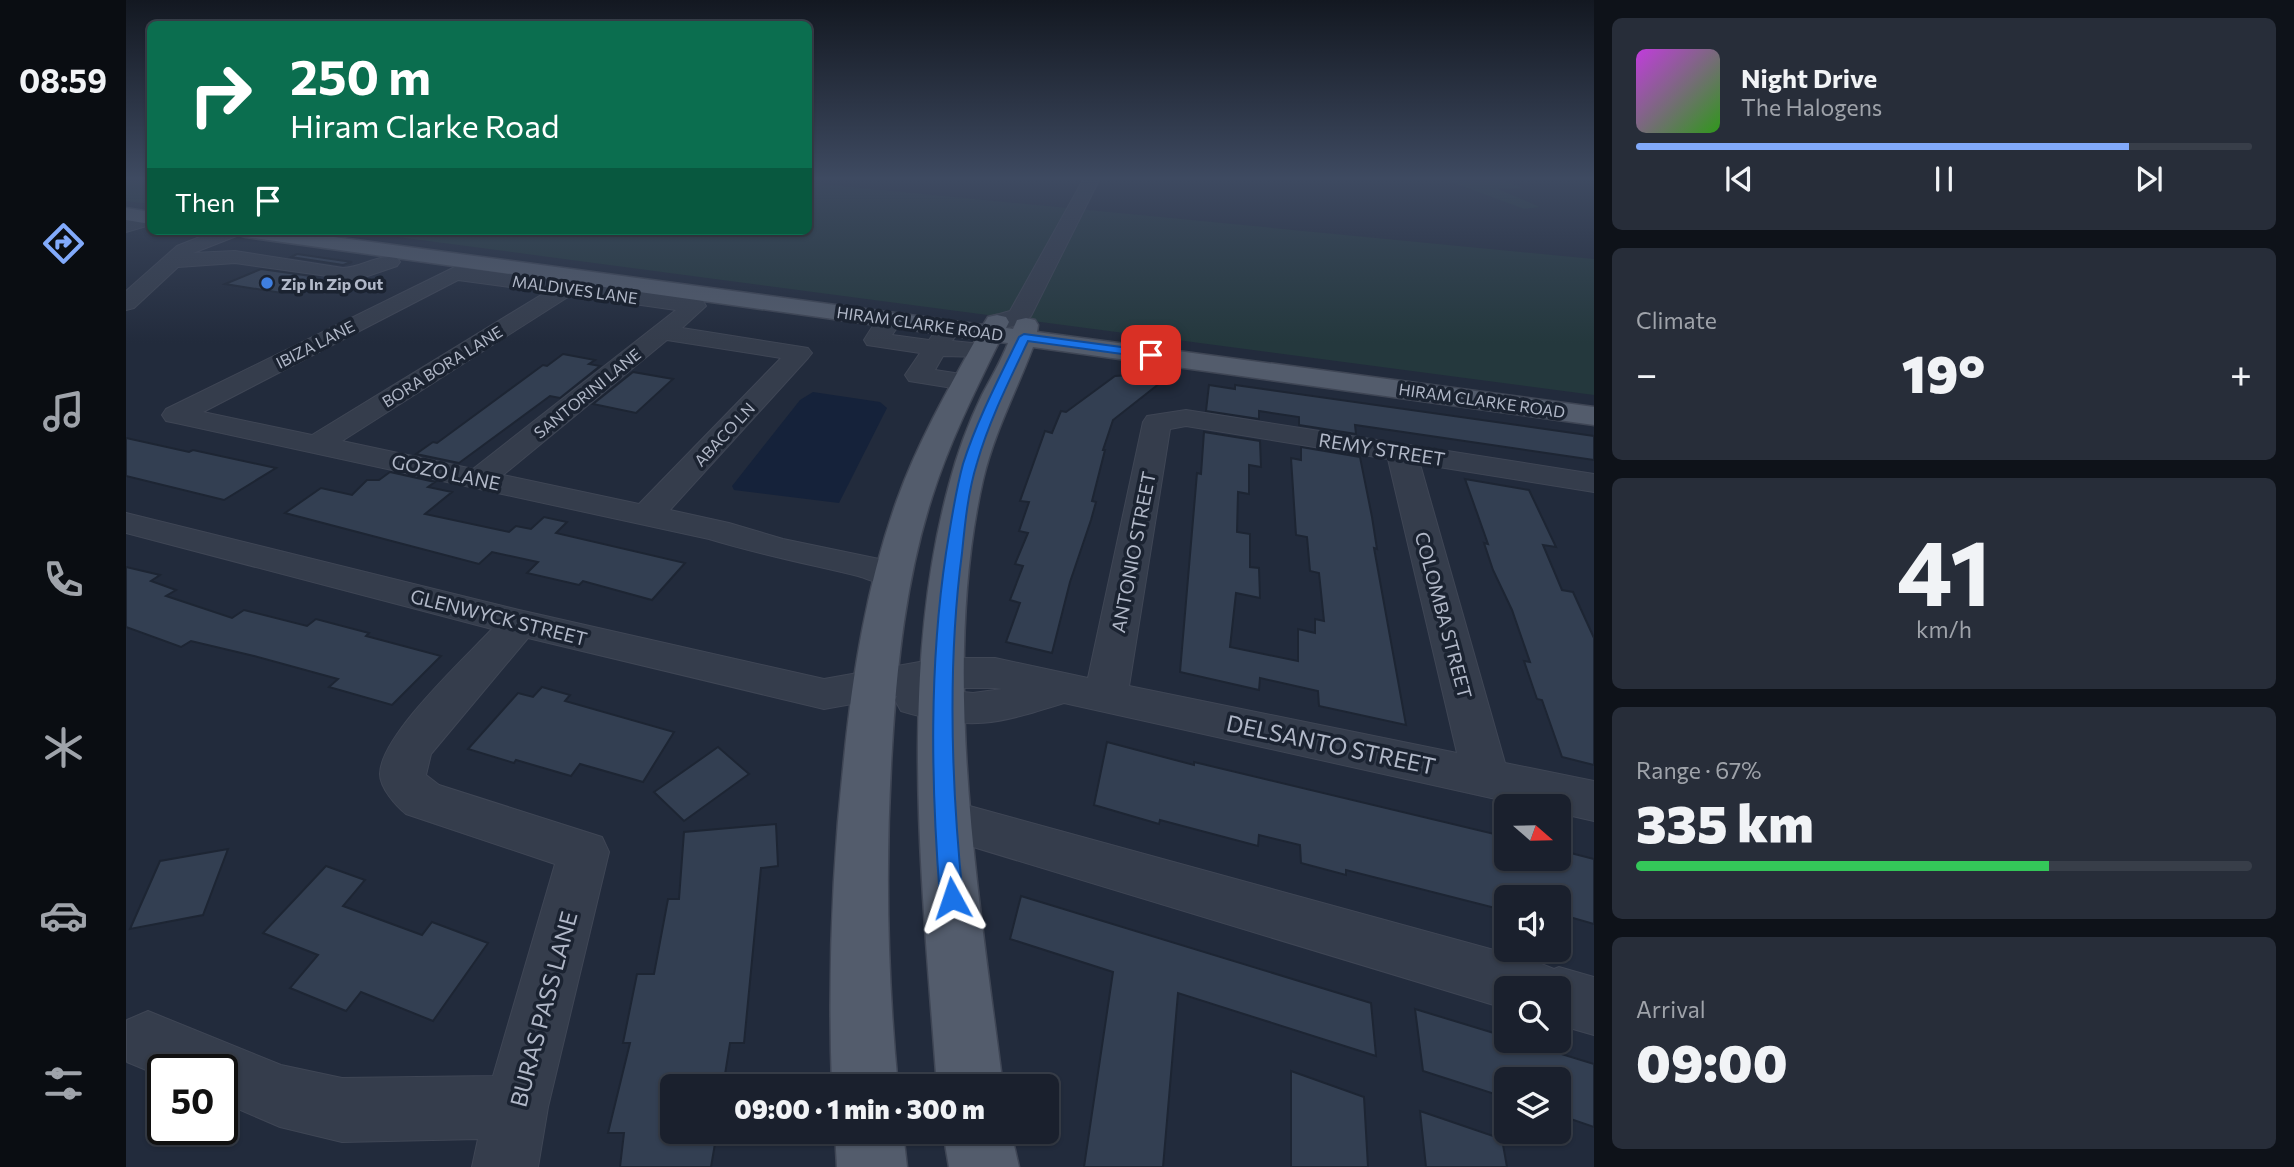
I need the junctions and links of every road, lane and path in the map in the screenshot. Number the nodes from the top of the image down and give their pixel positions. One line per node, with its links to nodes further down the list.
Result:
1 (1060, 234): 17 (street)
2 (221, 235): 8 (street)
3 (275, 235): 4 (main road, HIRAM CLARKE ROAD)
4 (297, 238): 5 (main road, HIRAM CLARKE ROAD); 6 (main road, HIRAM CLARKE ROAD); 7 (street)
5 (335, 248): 6 (main road, HIRAM CLARKE ROAD); 7 (street)
6 (425, 251): 10 (main road, HIRAM CLARKE ROAD)
7 (235, 257): 8 (street)
8 (169, 261): 12 (street)
9 (454, 273): 10 (street, MALDIVES LANE); 20 (street, IBIZA LANE)
10 (576, 277): 11 (main road, HIRAM CLARKE ROAD); 13 (street, MALDIVES LANE); 23 (street, BORA BORA LANE)
11 (750, 294): 14 (main road, HIRAM CLARKE ROAD); 17 (main road, HIRAM CLARKE ROAD)
12 (126, 303)
13 (695, 306): 15 (street, SANTORINI LANE)
14 (891, 319): 16 (street)
15 (662, 332): 25 (street, SANTORINI LANE); 27 (street, ABACO LN)
16 (943, 337): 17 (street); 17 (street)
17 (1001, 338): 18 (main road, HIRAM CLARKE ROAD); 29 (main road); 32 (main road)
18 (1385, 381): 19 (main road, HIRAM CLARKE ROAD); 21 (main road, HIRAM CLARKE ROAD)
19 (1594, 402)
20 (176, 415): 23 (street, GOZO LANE)
21 (1594, 416)
22 (1171, 419): 24 (street, REMY STREET); 33 (street, ANTONIO STREET)
23 (316, 445): 25 (street, GOZO LANE)
24 (1401, 452): 26 (street, REMY STREET); 34 (street, COLOMBA STREET)
25 (479, 479): 27 (street, GOZO LANE)
26 (1594, 483)
27 (647, 515): 29 (street, GOZO LANE)
28 (126, 523): 30 (street, GLENWYCK STREET)
29 (896, 562): 31 (main road)
30 (519, 624): 31 (street, GLENWYCK STREET); 45 (street, BURAS PASS LANE)
31 (874, 686): 32 (street, DELSANTO STREET); 42 (main road)
32 (942, 691): 33 (street, DELSANTO STREET); 36 (main road)
33 (1087, 691): 34 (street, DELSANTO STREET)
34 (1486, 777): 35 (street, DELSANTO STREET)
35 (1594, 802)
36 (944, 819): 37 (street); 43 (main road)
37 (1494, 977)
38 (1571, 999): 39 (street)
39 (1594, 1006)
40 (148, 1041): 41 (street)
41 (180, 1054)
42 (864, 1074)
43 (969, 1074)
44 (238, 1079): 45 (street)
45 (516, 1107): 48 (street, BURAS PASS LANE)
46 (870, 1144): 49 (main road)
47 (979, 1144): 50 (main road)
48 (505, 1167)
49 (872, 1167)
50 (984, 1167)

